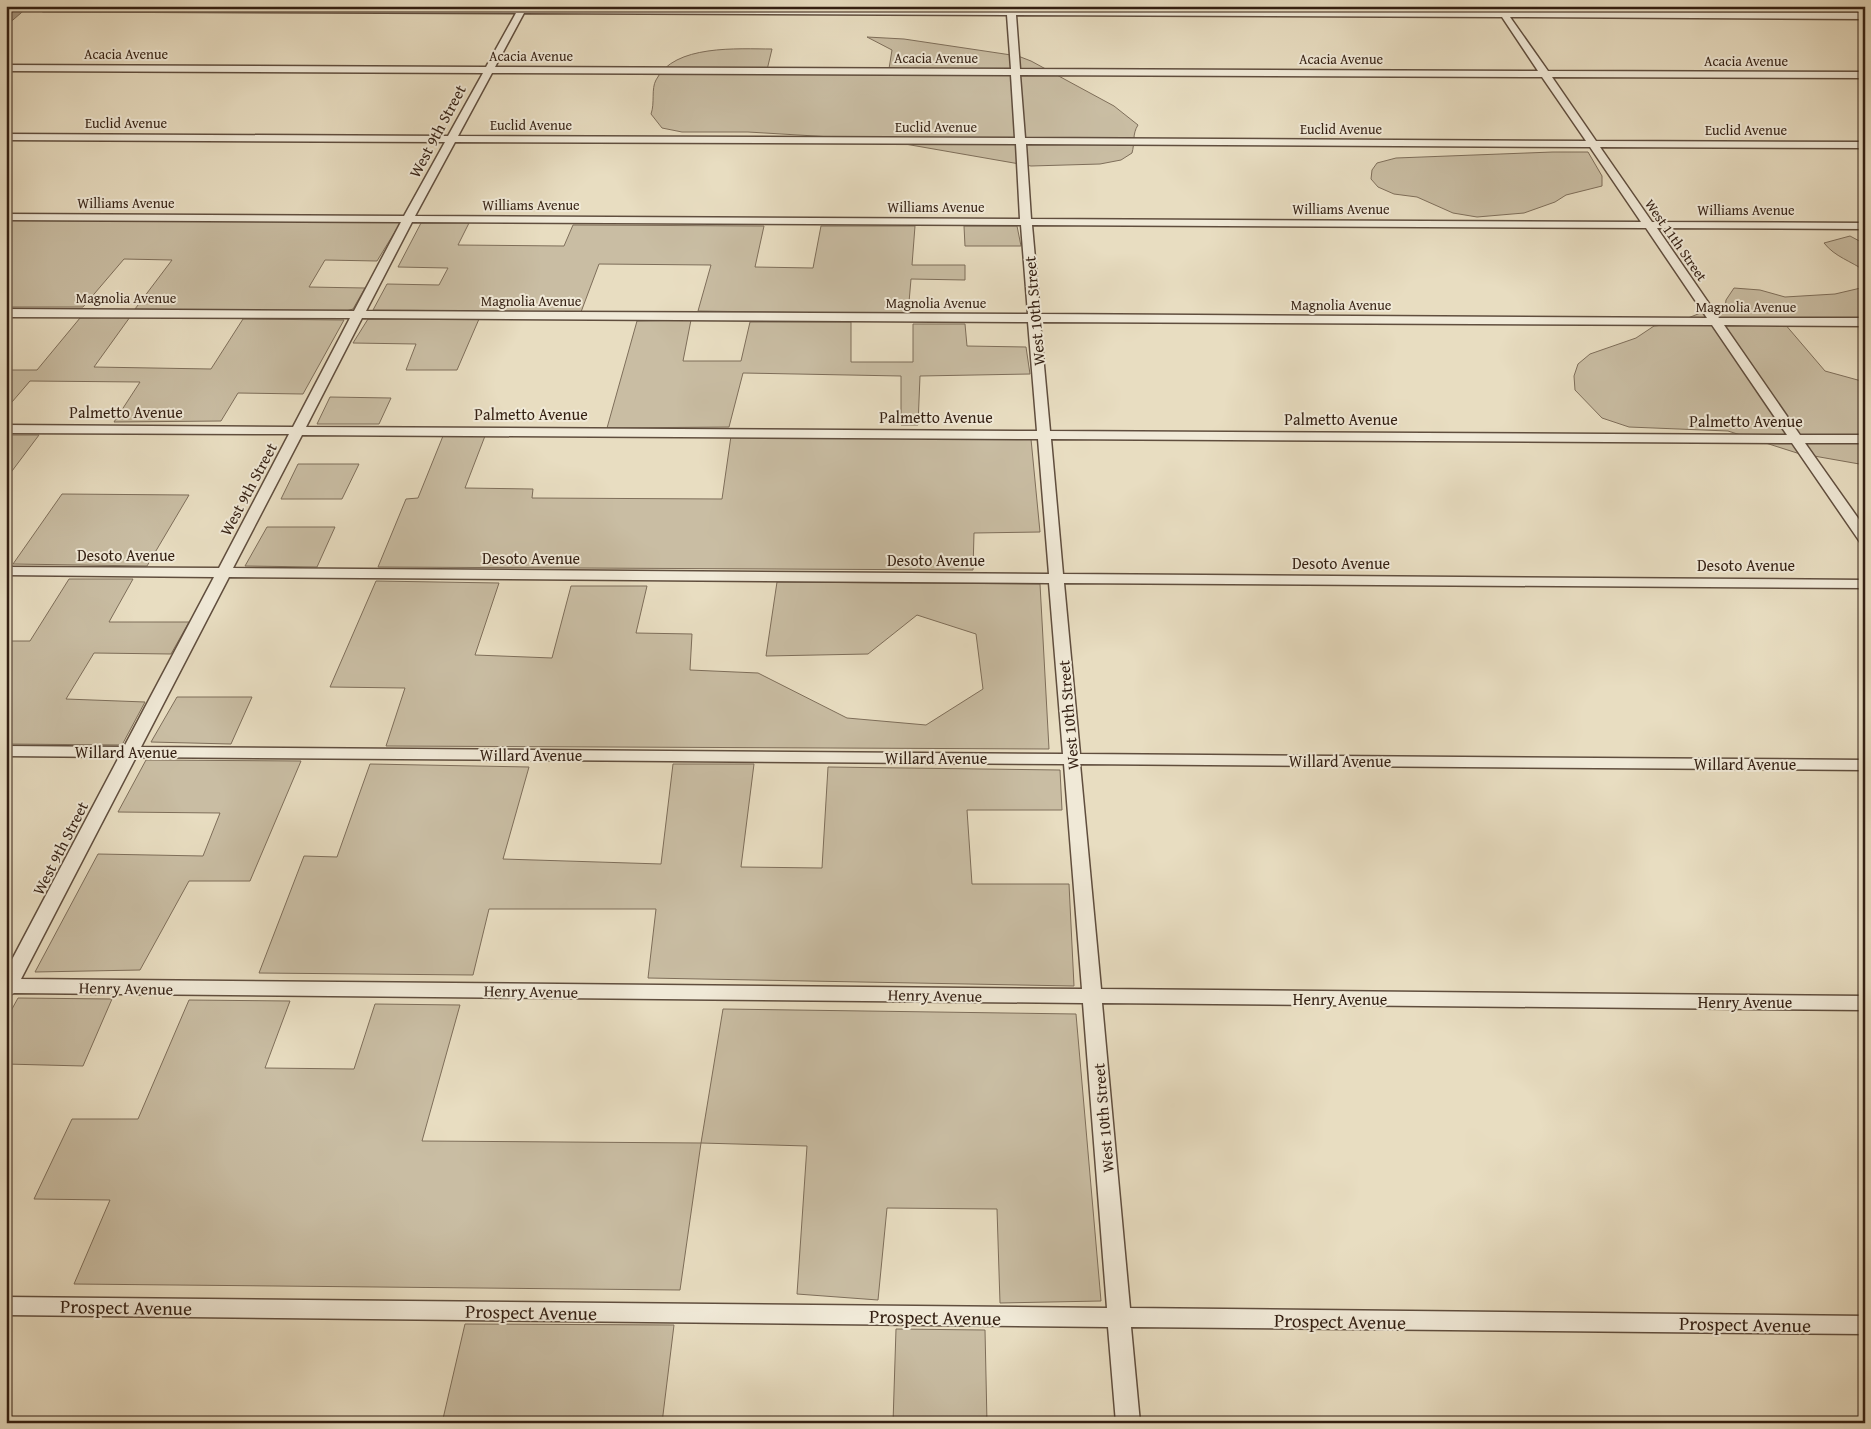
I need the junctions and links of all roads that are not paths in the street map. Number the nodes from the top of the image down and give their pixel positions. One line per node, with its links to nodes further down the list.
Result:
1 (522, 8): 2 (street); 3 (street); 7 (street, West 9th Street)
2 (46, 9)
3 (1011, 9): 4 (street); 8 (street, West 10th Street)
4 (1501, 10): 5 (street); 9 (street, West 11th Street)
5 (1865, 16)
6 (6, 68): 7 (street, Acacia Avenue)
7 (489, 70): 8 (street, Acacia Avenue); 12 (street, West 9th Street)
8 (1016, 72): 9 (street, Acacia Avenue); 13 (street, West 10th Street)
9 (1544, 74): 10 (street, Acacia Avenue); 14 (street, West 11th Street)
10 (1865, 75)
11 (6, 137): 12 (street, Euclid Avenue)
12 (452, 138): 13 (street, Euclid Avenue); 17 (street, West 9th Street)
13 (1020, 141): 14 (street, Euclid Avenue); 18 (street, West 10th Street)
14 (1591, 144): 15 (street, Euclid Avenue); 19 (street, West 11th Street)
15 (1865, 145)
16 (6, 217): 17 (street, Williams Avenue)
17 (408, 219): 18 (street, Williams Avenue); 22 (street, West 9th Street)
18 (1026, 222): 19 (street, Williams Avenue); 23 (street, West 10th Street)
19 (1647, 225): 20 (street, Williams Avenue); 24 (street, West 11th Street)
20 (1865, 226)
21 (6, 313): 22 (street, Magnolia Avenue)
22 (359, 315): 23 (street, Magnolia Avenue); 27 (street, West 9th Street)
23 (1034, 318): 24 (street, Magnolia Avenue); 28 (street, West 10th Street)
24 (1714, 322): 25 (street, Magnolia Avenue); 29 (street, West 11th Street)
25 (1865, 322)
26 (6, 429): 27 (street, Palmetto Avenue)
27 (298, 430): 28 (street, Palmetto Avenue); 33 (street, West 9th Street)
28 (1045, 435): 29 (street, Palmetto Avenue); 34 (street, West 10th Street)
29 (1796, 439): 30 (street, Palmetto Avenue); 31 (street, West 11th Street)
30 (1865, 439)
31 (1865, 539)
32 (6, 571): 33 (street, Desoto Avenue)
33 (224, 573): 34 (street, Desoto Avenue); 37 (street, West 9th Street)
34 (1057, 579): 35 (street, Desoto Avenue); 38 (street, West 10th Street)
35 (1865, 584)
36 (6, 751): 37 (street, Willard Avenue)
37 (130, 752): 38 (street, Willard Avenue); 40 (street, West 9th Street)
38 (1072, 760): 39 (street, Willard Avenue); 41 (street, West 10th Street)
39 (1865, 765)
40 (7, 988): 41 (street, Henry Avenue)
41 (1092, 996): 42 (street, Henry Avenue); 44 (street, West 10th Street)
42 (1865, 1003)
43 (6, 1306): 44 (street, Prospect Avenue)
44 (1120, 1319): 45 (street, Prospect Avenue); 46 (street, West 10th Street)
45 (1865, 1326)
46 (1128, 1423)

